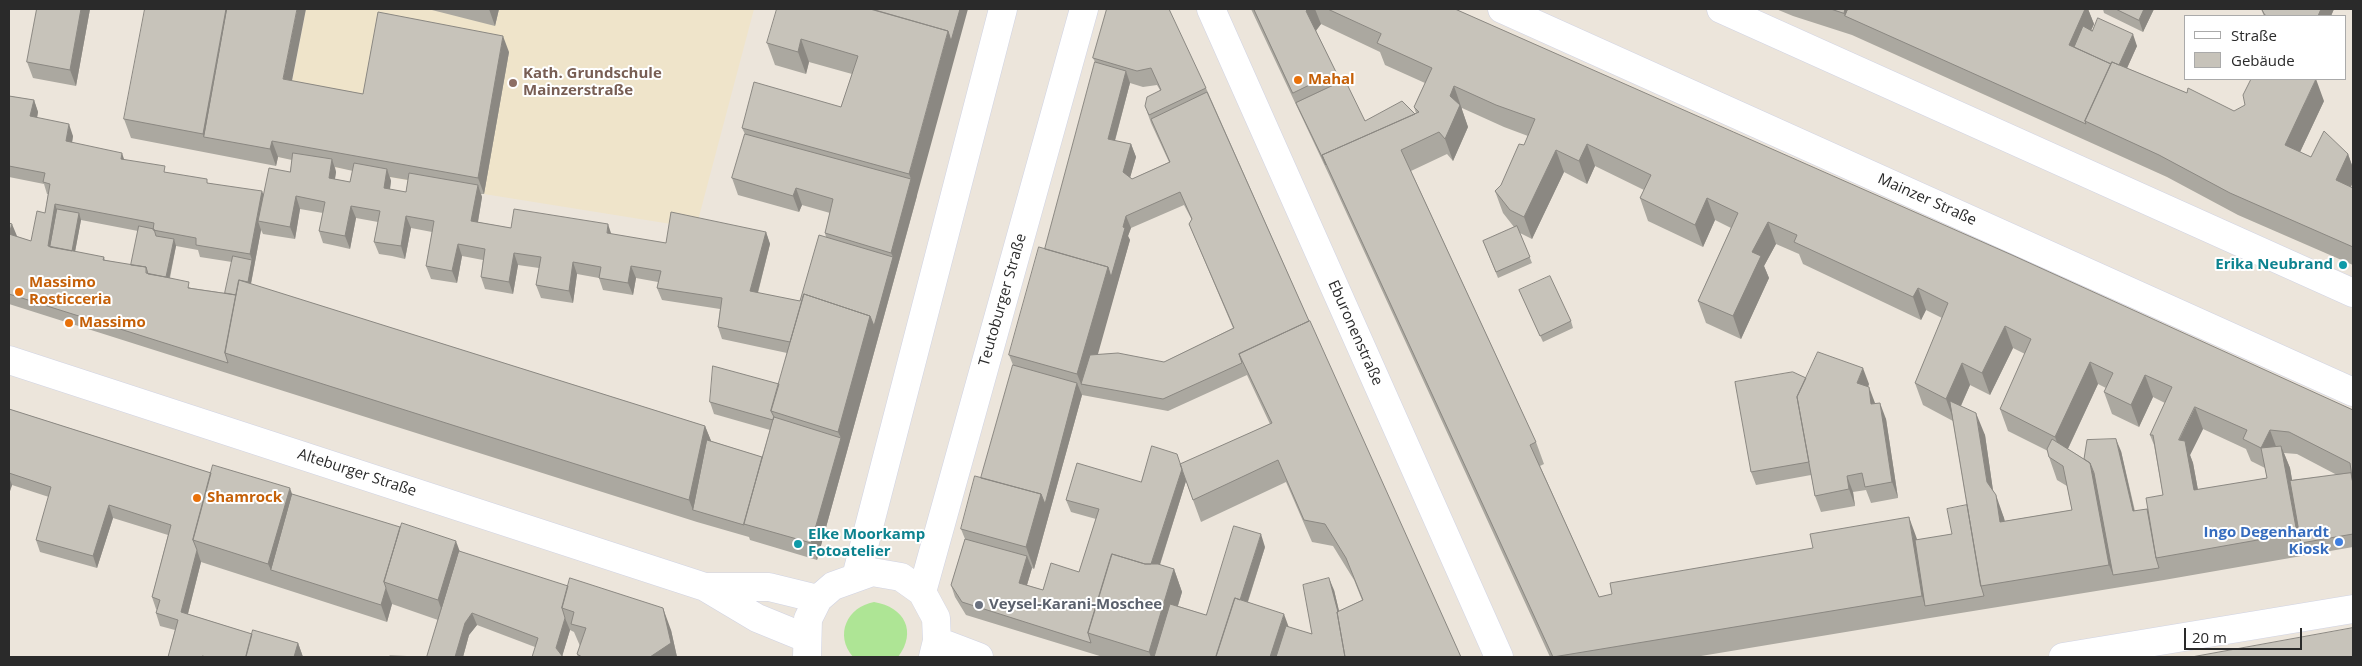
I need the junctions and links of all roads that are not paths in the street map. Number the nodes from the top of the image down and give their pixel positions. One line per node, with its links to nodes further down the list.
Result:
1 (1003, 9): 9 (street)
2 (1084, 9): 11 (street, Teutoburger Straße)
3 (1211, 9): 17 (street, Eburonenstraße)
4 (1502, 9): 8 (street, Mainzer Straße)
5 (1721, 9): 6 (street)
6 (2353, 293)
7 (9, 360): 10 (street, Alteburger Straße)
8 (2353, 392)
9 (856, 577): 11 (street, Alteburger Straße); 12 (street, Alteburger Straße)
10 (705, 587): 12 (street, Alteburger Straße); 15 (street, Alteburger Straße)
11 (922, 592): 14 (street, Alteburger Straße)
12 (818, 599): 15 (street, Alteburger Straße)
13 (2353, 609): 18 (street)
14 (935, 649): 16 (street, Alteburger Straße)
15 (806, 652)
16 (979, 657)
17 (1498, 657)
18 (2063, 657)

